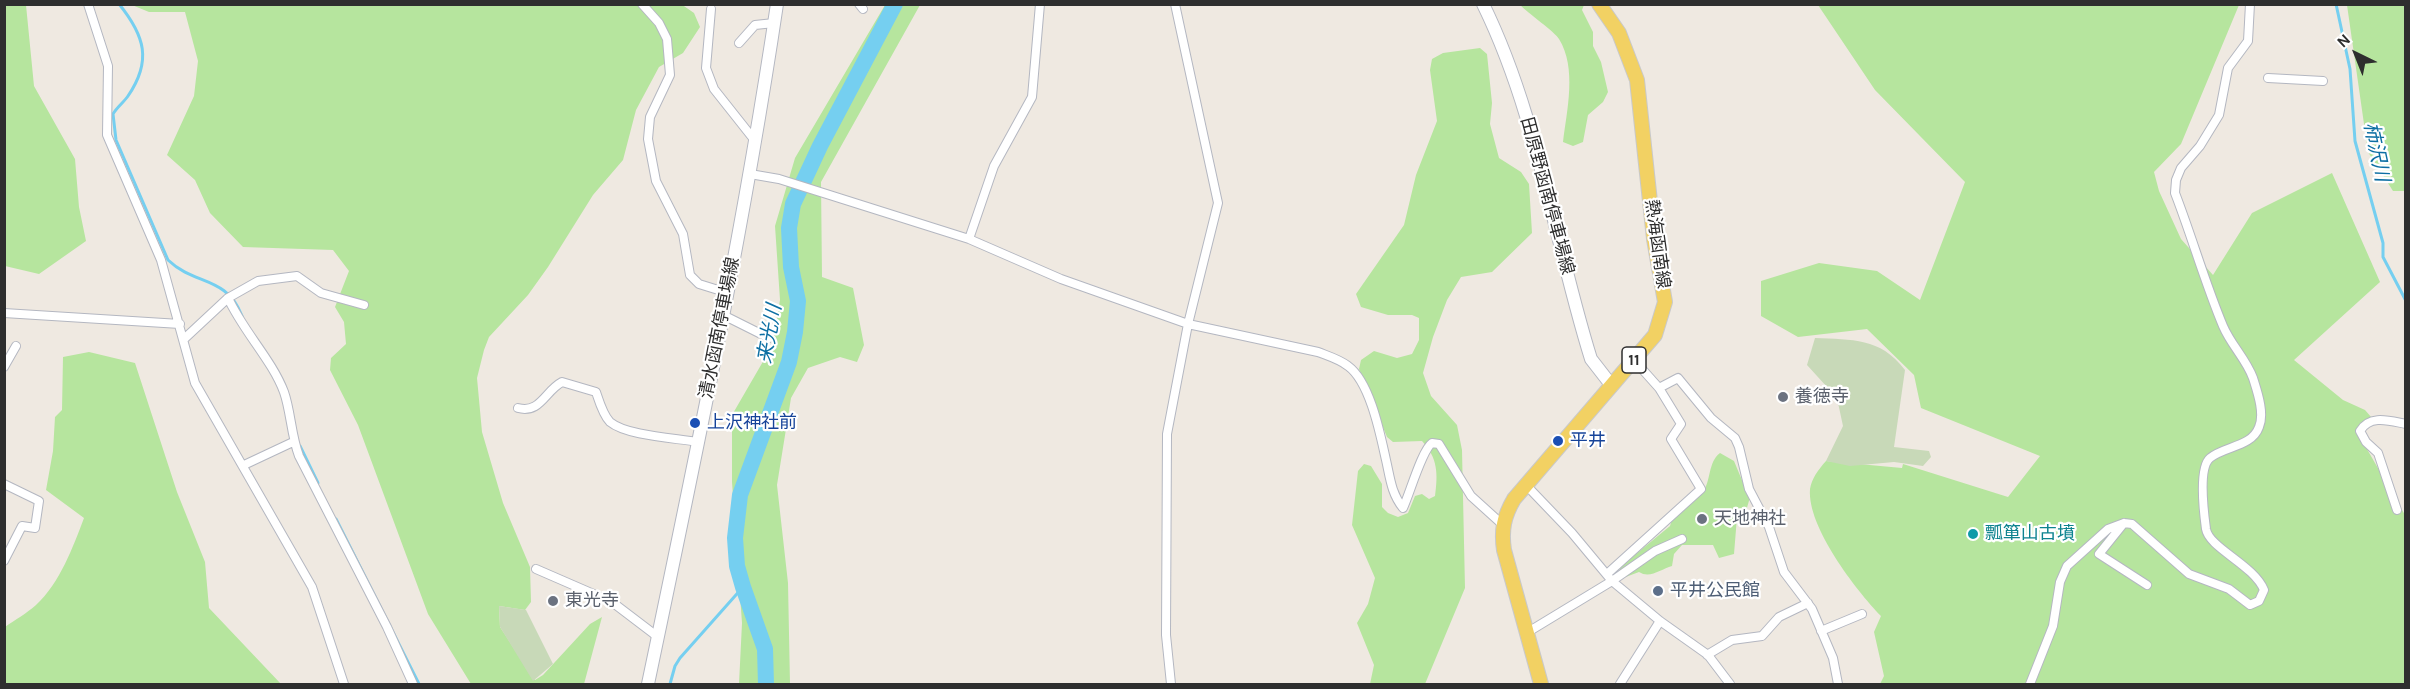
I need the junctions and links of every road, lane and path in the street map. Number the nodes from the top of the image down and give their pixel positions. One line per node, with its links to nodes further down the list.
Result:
1 (88, 4): 22 (street)
2 (642, 4): 17 (street)
3 (777, 4): 10 (main road, 清水函南停車場線)
4 (1040, 4): 16 (street)
5 (1175, 4): 23 (street)
6 (1483, 4): 29 (main road, 田原野函南停車場線)
7 (1599, 4): 27 (main road, 熱海函南線 / 11)
8 (2250, 4): 39 (street)
9 (711, 9): 14 (street)
10 (774, 23): 11 (street); 14 (main road, 清水函南停車場線)
11 (739, 43)
12 (2268, 78): 13 (street)
13 (2323, 81)
14 (756, 142): 15 (main road, 清水函南停車場線)
15 (750, 174): 16 (street); 17 (main road, 清水函南停車場線)
16 (969, 239): 23 (street)
17 (728, 292): 21 (main road, 清水函南停車場線)
18 (228, 298): 19 (street); 25 (street); 33 (street)
19 (364, 305)
20 (4, 314): 22 (street)
21 (723, 315): 24 (street); 34 (main road, 清水函南停車場線)
22 (180, 324): 25 (street)
23 (1188, 324): 40 (street); 56 (street)
24 (769, 338)
25 (184, 339): 35 (street)
26 (16, 346): 28 (street)
27 (1634, 360): 29 (main road, 熱海函南線 / 11); 30 (street)
28 (4, 367)
29 (1612, 386): 37 (main road, 熱海函南線 / 11)
30 (1659, 388): 44 (street); 46 (street)
31 (518, 408): 34 (street)
32 (2406, 424): 38 (street)
33 (293, 442): 35 (street); 54 (street)
34 (698, 442): 51 (main road, 清水函南停車場線)
35 (244, 465): 53 (street)
36 (4, 484): 42 (street)
37 (1526, 485): 40 (main road, 熱海函南線 / 11); 44 (street)
38 (2397, 510)
39 (2124, 523): 45 (street); 61 (street)
40 (1503, 525): 50 (main road)
41 (1682, 539): 44 (street)
42 (4, 561)
43 (536, 569): 51 (street)
44 (1610, 577): 48 (street); 50 (street)
45 (2147, 585)
46 (1808, 603): 49 (street); 52 (street)
47 (1862, 614): 49 (street)
48 (1660, 621): 52 (street); 58 (street)
49 (1821, 631): 60 (street)
50 (1528, 632): 57 (main road)
51 (658, 637): 55 (main road, 清水函南停車場線)
52 (1707, 655): 59 (street)
53 (344, 684)
54 (413, 684)
55 (648, 684)
56 (1171, 684)
57 (1541, 684)
58 (1620, 684)
59 (1730, 684)
60 (1838, 684)
61 (2030, 684)

